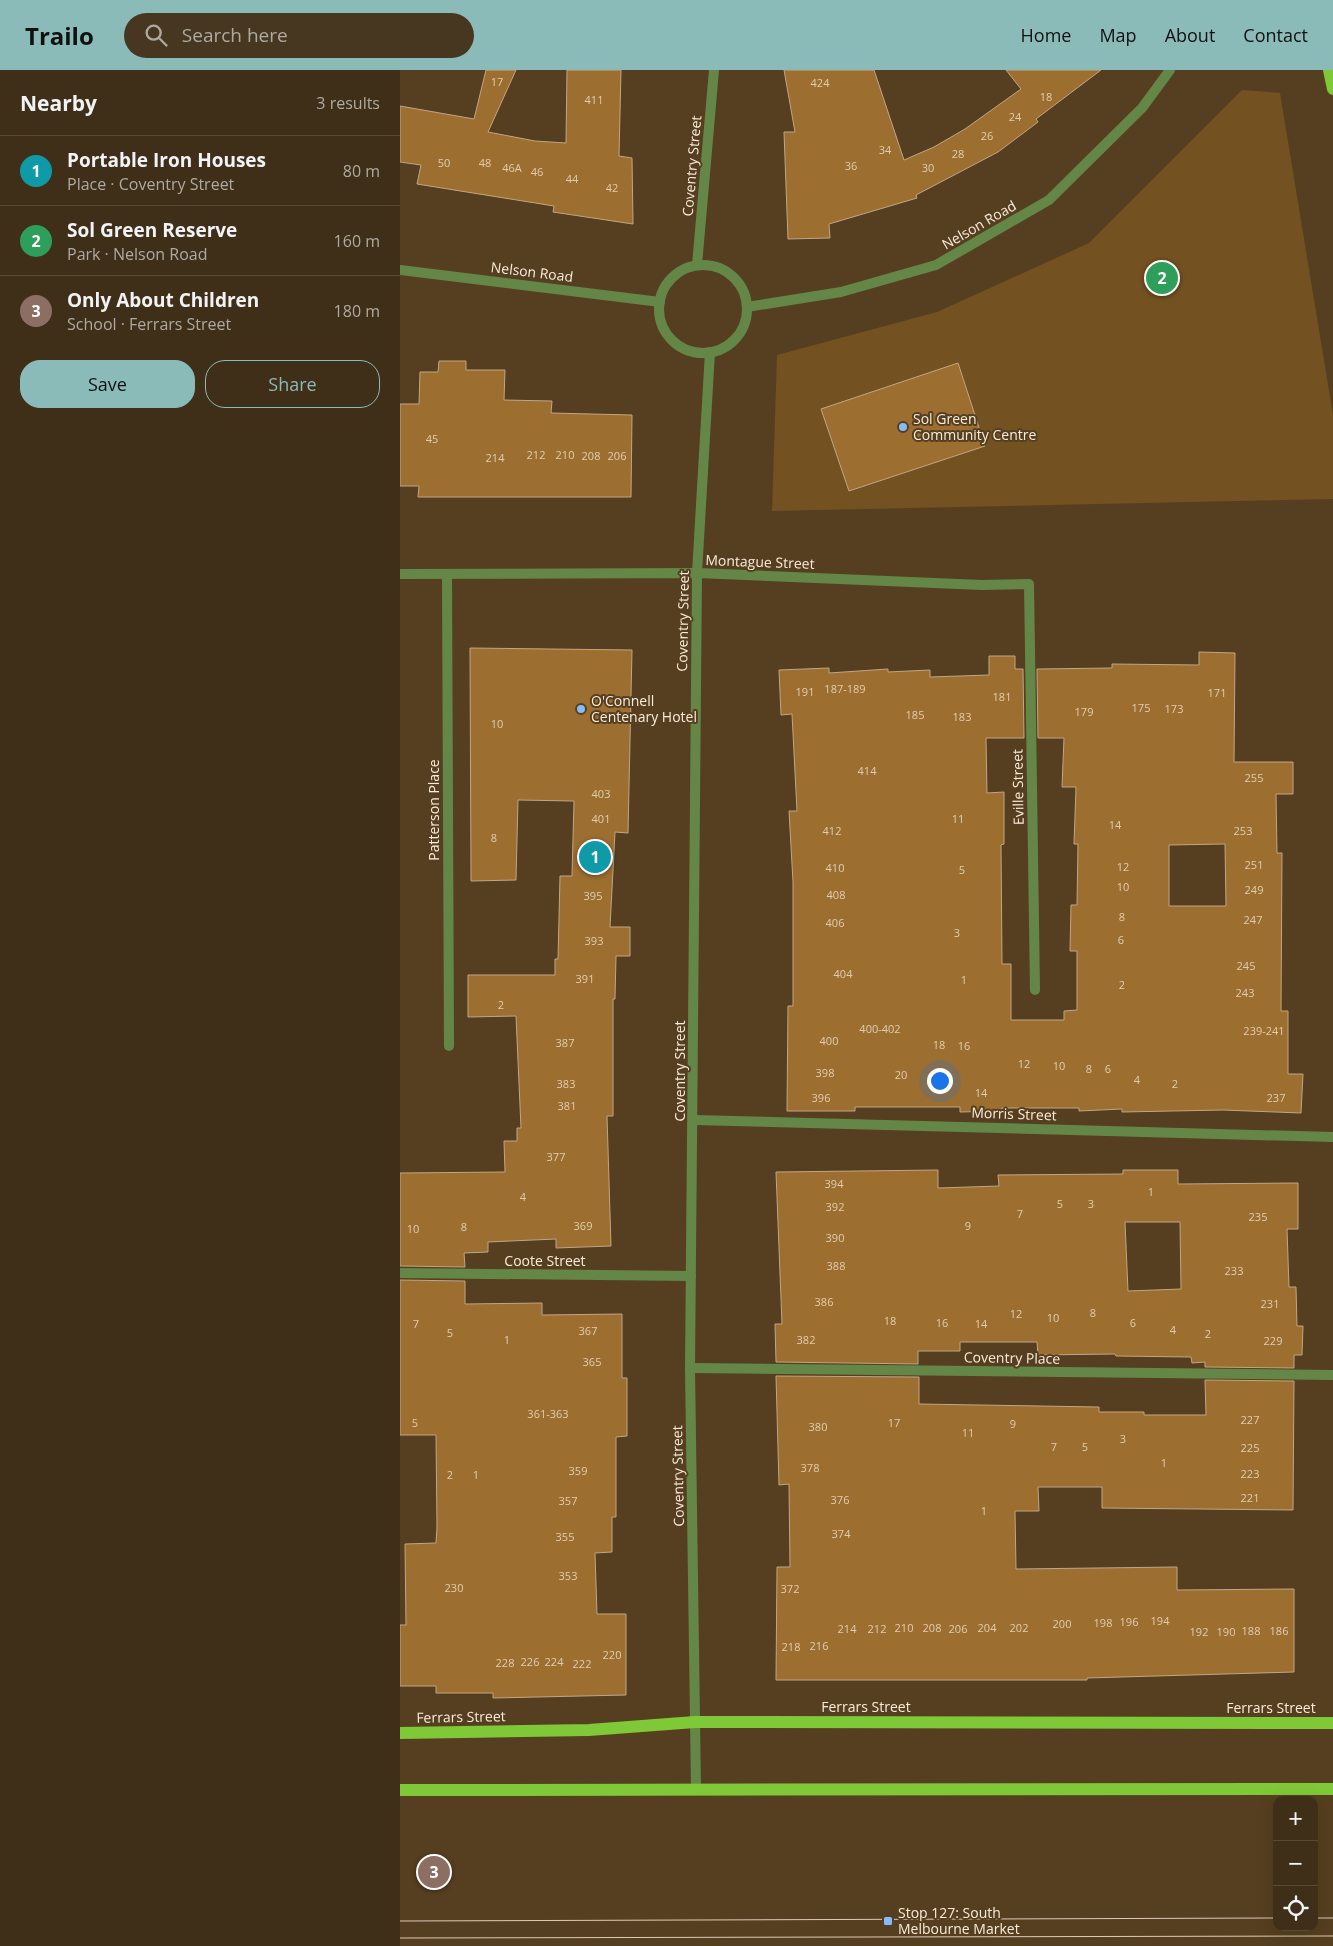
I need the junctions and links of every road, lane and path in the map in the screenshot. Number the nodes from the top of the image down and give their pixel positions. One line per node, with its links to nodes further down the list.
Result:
1 (714, 70): 5 (street, Coventry Street)
2 (1170, 70): 8 (street, Nelson Road)
3 (1329, 70): 4 (main road)
4 (1333, 89)
5 (697, 265): 7 (street); 8 (street)
6 (400, 270): 7 (street, Nelson Road)
7 (660, 302): 9 (street)
8 (747, 307): 9 (street)
9 (710, 352): 10 (street, Coventry Street)
10 (697, 573): 12 (street, Montague Street); 13 (street, Montague Street); 16 (street, Coventry Street)
11 (400, 574): 12 (street, Montague Street)
12 (447, 575): 15 (street, Patterson Place)
13 (1029, 584): 14 (street, Eville Street)
14 (1035, 990)
15 (449, 1046)
16 (694, 1120): 17 (street, Morris Street); 19 (street, Coventry Street)
17 (1333, 1136)
18 (400, 1273): 19 (street, Coote Street)
19 (691, 1276): 20 (street, Coventry Street)
20 (690, 1368): 21 (street, Coventry Place); 22 (street, Coventry Street)
21 (1333, 1376)
22 (695, 1722): 23 (main road, Ferrars Street); 24 (main road, Ferrars Street); 27 (street, Coventry Street)
23 (1333, 1723)
24 (400, 1734)
25 (1333, 1789): 27 (main road)
26 (400, 1790): 27 (main road)
27 (696, 1790)

